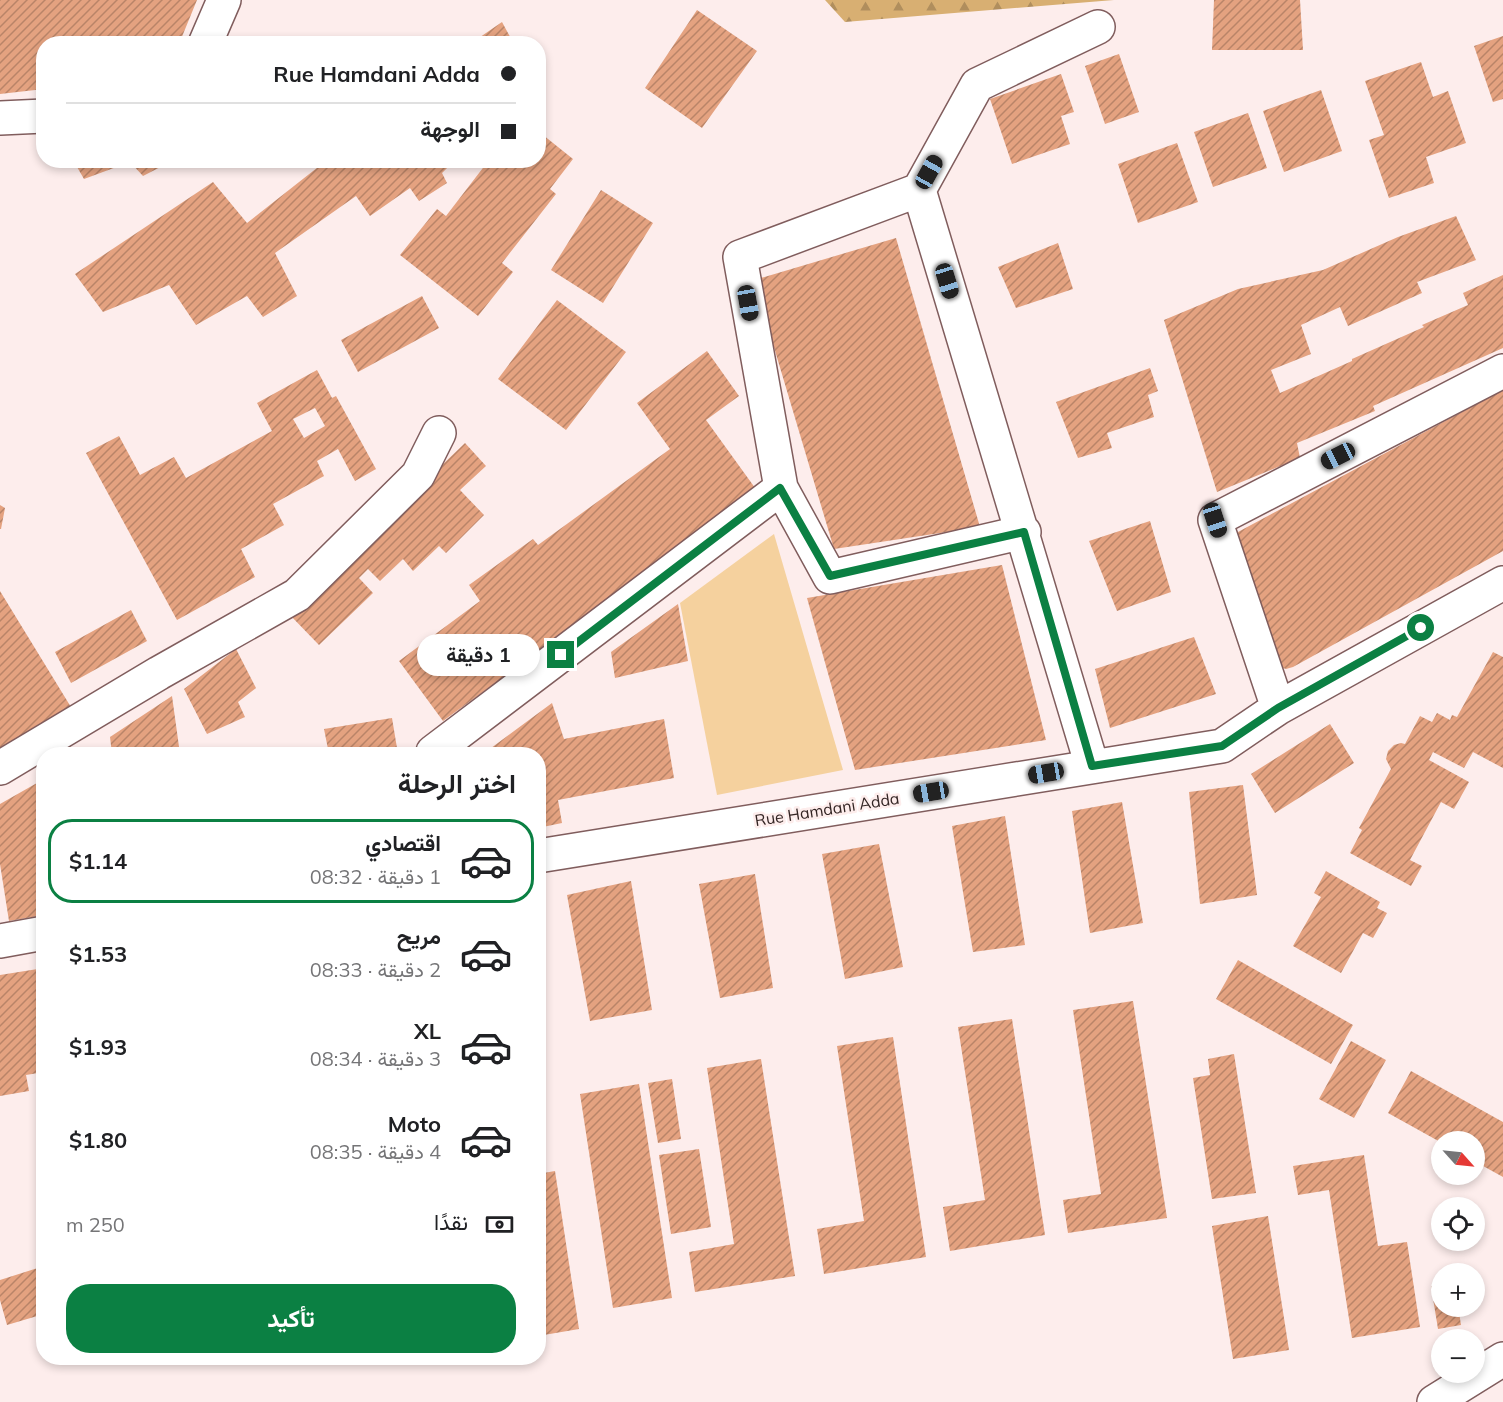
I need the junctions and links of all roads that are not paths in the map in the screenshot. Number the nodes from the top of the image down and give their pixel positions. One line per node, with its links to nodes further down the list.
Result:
1 (224, 0): 3 (street)
2 (1098, 27): 6 (street)
3 (208, 36)
4 (36, 116): 5 (street)
5 (0, 118)
6 (919, 190): 9 (street); 10 (street)
7 (1503, 370): 12 (street)
8 (439, 433): 15 (street)
9 (780, 488): 10 (street); 13 (street)
10 (1024, 532): 14 (street)
11 (1503, 583): 12 (street, Rue Hamdani Adda)
12 (1278, 708): 14 (street, Rue Hamdani Adda)
13 (439, 747)
14 (1092, 766): 16 (street, Rue Hamdani Adda)
15 (0, 768)
16 (546, 855)
17 (36, 934): 18 (street)
18 (0, 941)
19 (1502, 1364): 20 (street)
20 (1434, 1402)

